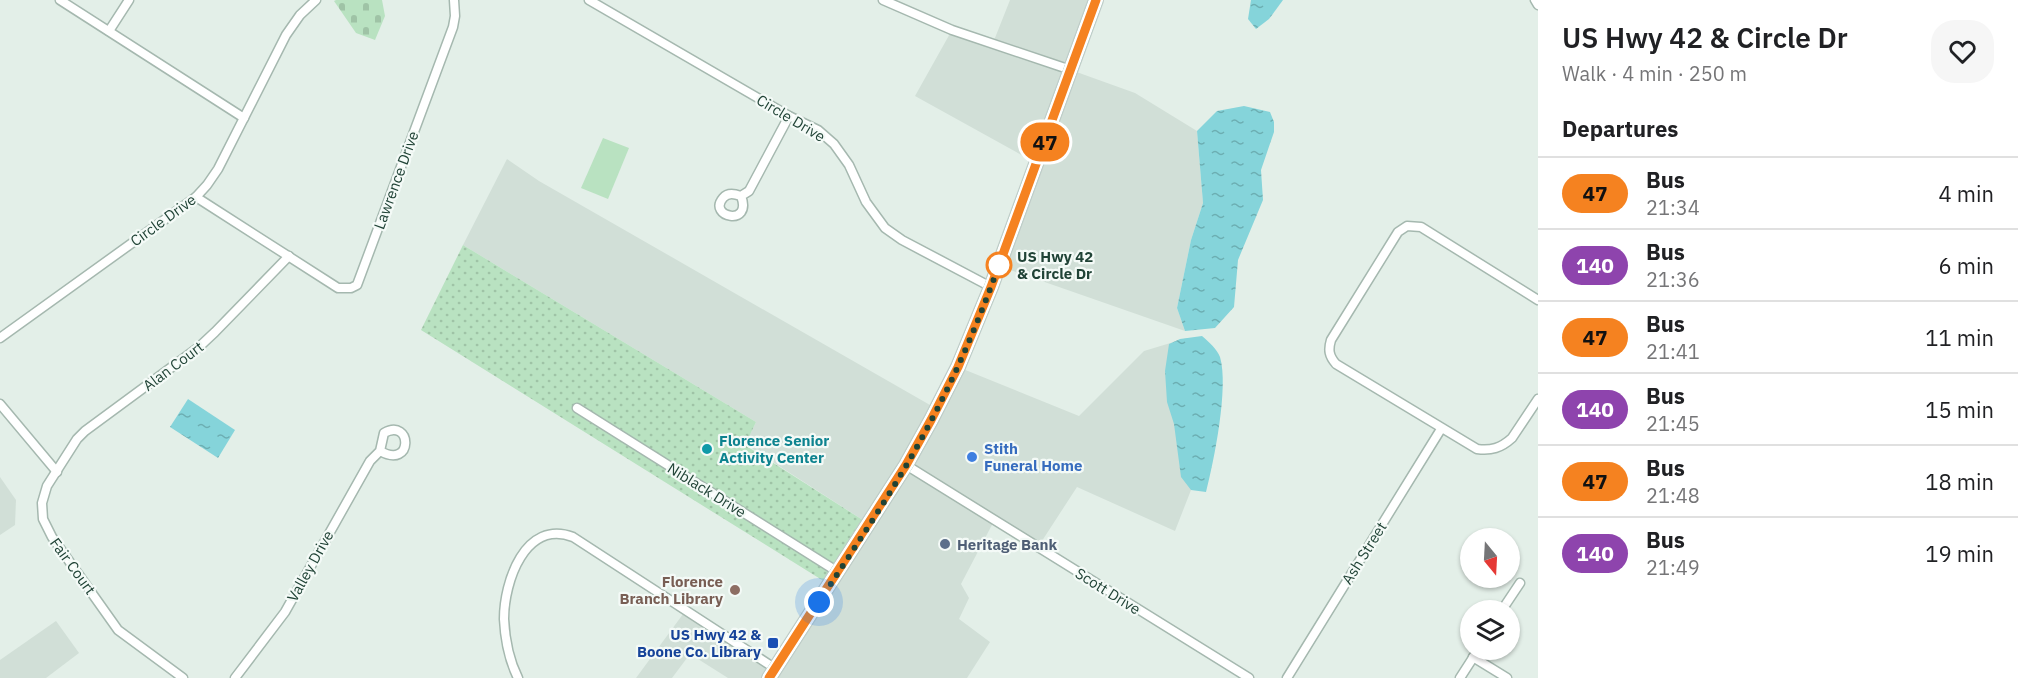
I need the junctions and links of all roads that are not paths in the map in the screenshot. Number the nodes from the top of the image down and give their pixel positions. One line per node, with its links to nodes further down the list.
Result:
1 (60, 0): 10 (street)
2 (129, 0): 10 (street)
3 (316, 0): 13 (street, Circle Drive)
4 (454, 0): 16 (street, Lawrence Drive)
5 (589, 0): 12 (street, Circle Drive)
6 (883, 0): 11 (street)
7 (1096, 0): 11 (main road)
8 (1535, 0): 9 (street)
9 (1538, 5)
10 (109, 31): 13 (street)
11 (1071, 70): 17 (main road)
12 (789, 116): 14 (street); 17 (street, Circle Drive)
13 (244, 118): 15 (street, Circle Drive)
14 (741, 196)
15 (196, 197): 16 (street); 19 (street, Circle Drive)
16 (289, 256): 26 (street, Alan Court)
17 (991, 287): 25 (main road)
18 (1538, 300): 23 (street)
19 (0, 338)
20 (1538, 399): 23 (street)
21 (0, 404): 26 (street)
22 (577, 408): 27 (street, Niblack Drive)
23 (1441, 429): 35 (street, Ash Street)
24 (380, 450): 32 (street, Valley Drive)
25 (906, 465): 27 (main road); 34 (street, Scott Drive)
26 (57, 472): 31 (street, Fair Court)
27 (838, 572): 30 (main road)
28 (1472, 660): 36 (street)
29 (1485, 660): 37 (street)
30 (772, 673): 33 (street)
31 (183, 678)
32 (235, 678)
33 (518, 678)
34 (1249, 678)
35 (1287, 678)
36 (1460, 678)
37 (1507, 678)

